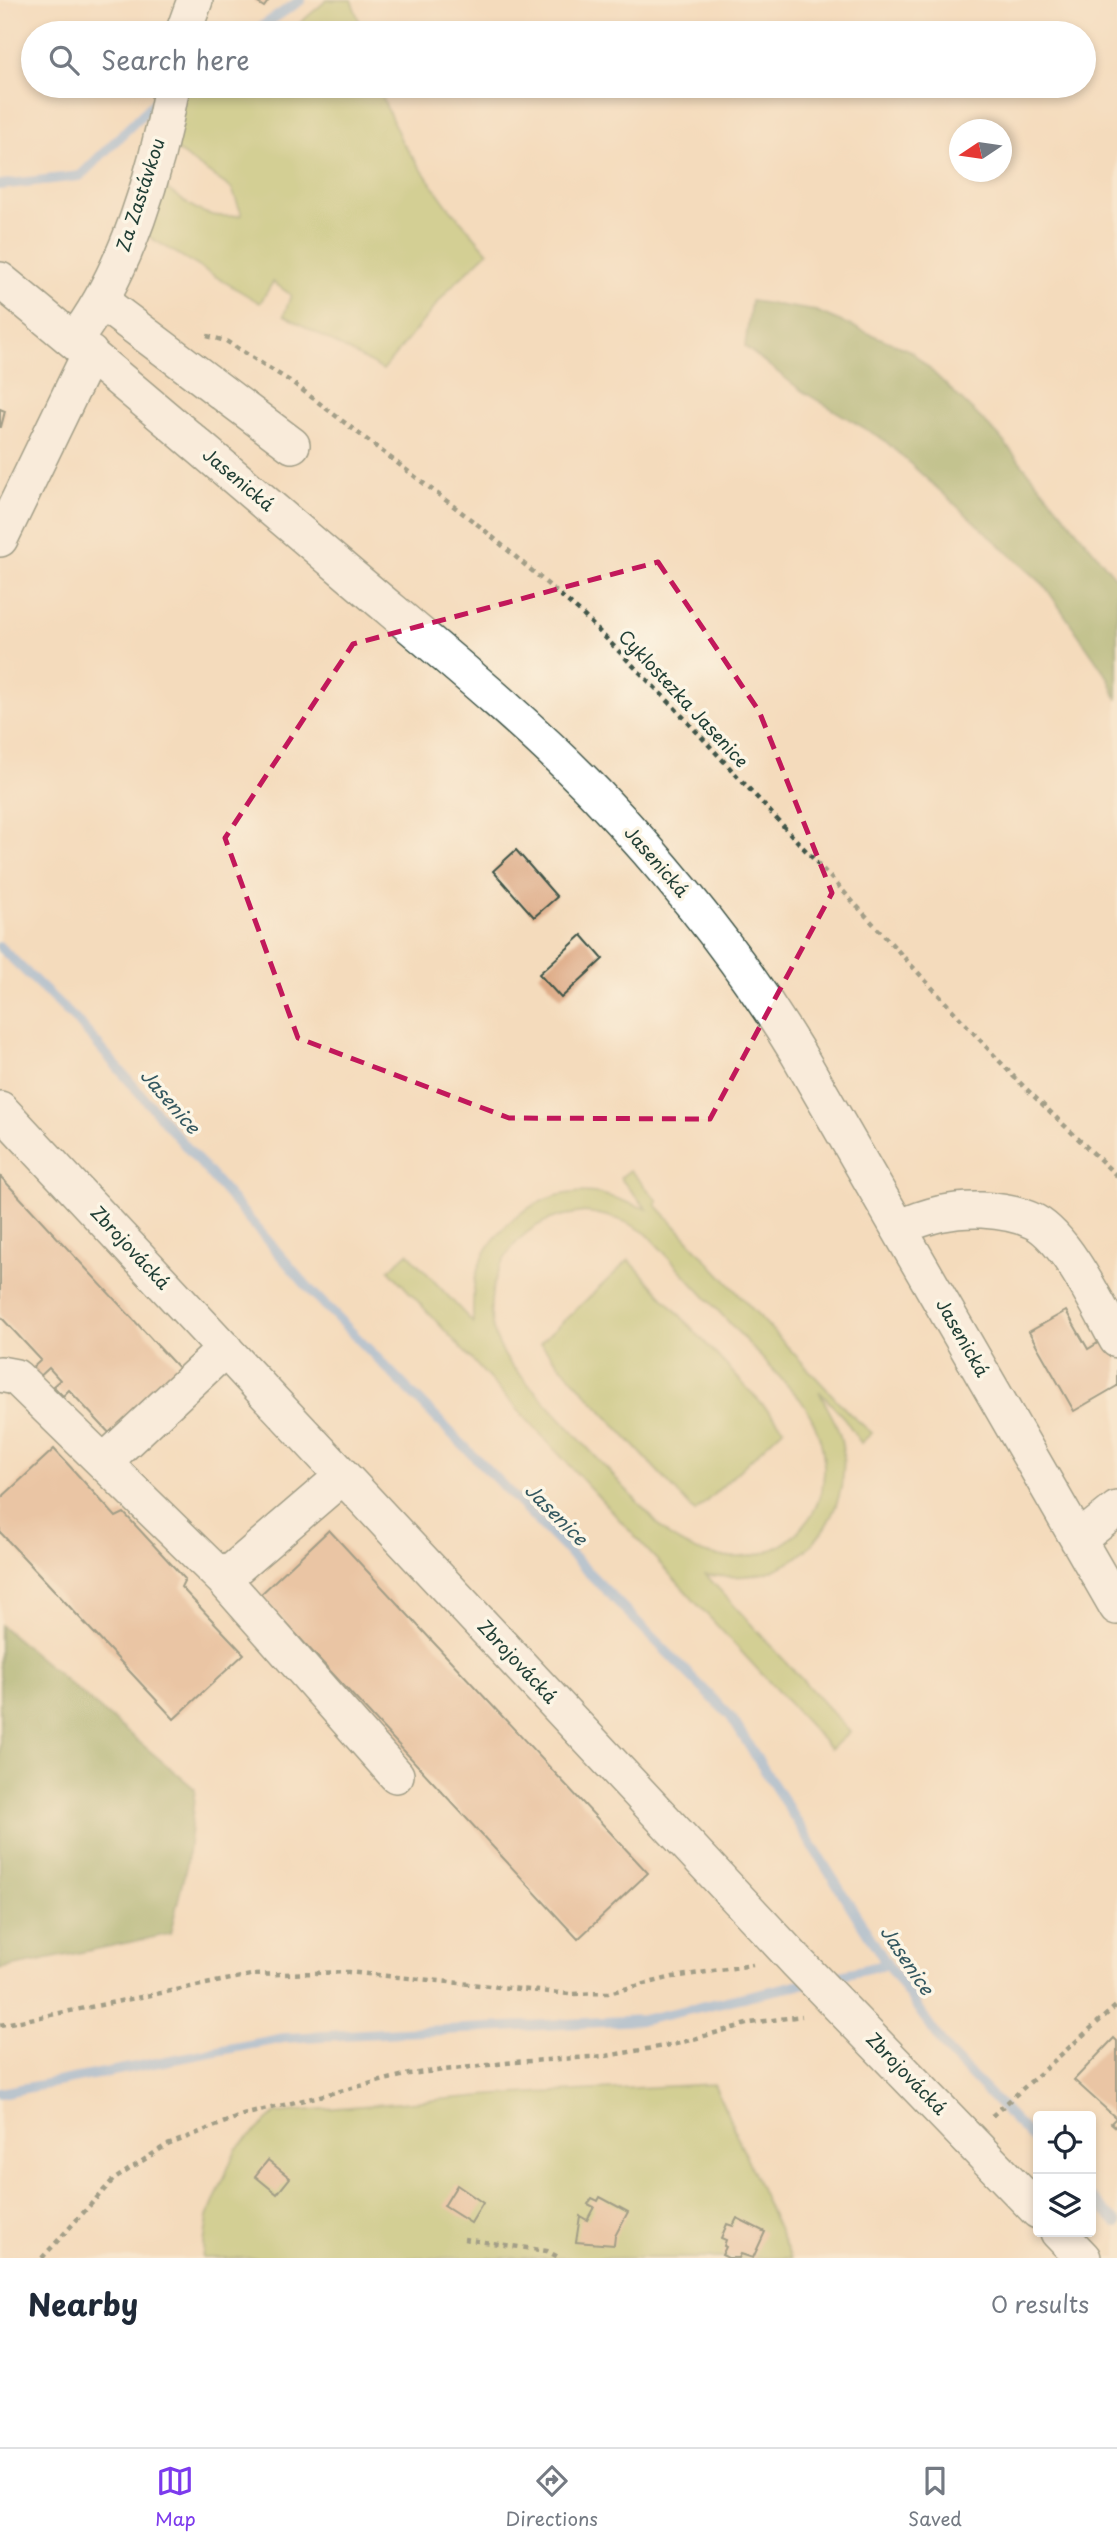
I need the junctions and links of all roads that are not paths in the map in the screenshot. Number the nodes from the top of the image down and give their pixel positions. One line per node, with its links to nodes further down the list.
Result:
1 (195, 0): 2 (street)
2 (187, 21)
3 (169, 98): 5 (street, Za Zastávkou)
4 (0, 280): 6 (street, Jasenická)
5 (102, 302): 6 (street, Za Zastávkou); 7 (street)
6 (82, 347): 8 (street, Za Zastávkou); 10 (street, Jasenická)
7 (292, 445)
8 (0, 539)
9 (0, 1110): 12 (street, Zbrojovácká)
10 (899, 1228): 11 (street); 17 (street, Jasenická)
11 (1117, 1340)
12 (225, 1349): 14 (street); 15 (street, Zbrojovácká)
13 (0, 1374): 14 (street)
14 (104, 1462): 18 (street)
15 (343, 1476): 18 (street); 21 (street, Zbrojovácká)
16 (1117, 1509): 17 (street)
17 (1078, 1540): 19 (street, Jasenická)
18 (223, 1579): 20 (street)
19 (1117, 1607)
20 (396, 1775)
21 (1033, 2206)
22 (1063, 2237): 23 (street)
23 (1083, 2258)

